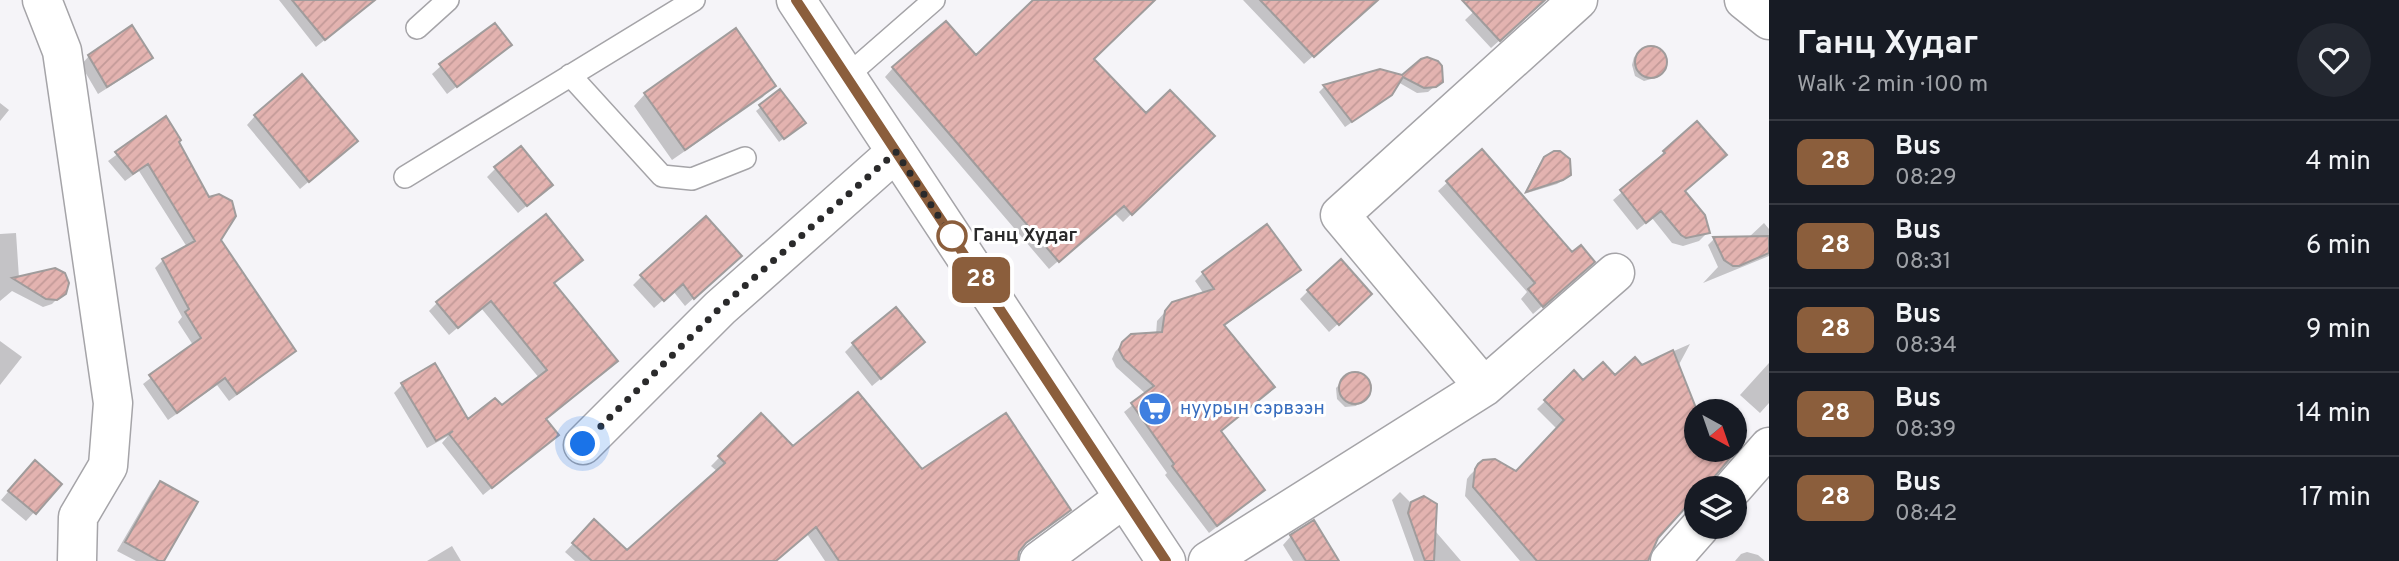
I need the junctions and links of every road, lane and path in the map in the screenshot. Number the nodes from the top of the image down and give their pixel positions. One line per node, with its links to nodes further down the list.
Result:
1 (43, 0): 22 (street)
2 (448, 0): 9 (lane)
3 (694, 0): 10 (lane)
4 (796, 0): 11 (street)
5 (934, 0): 11 (lane)
6 (1578, 0): 16 (street)
7 (1744, 0): 8 (street)
8 (1769, 20)
9 (417, 28)
10 (570, 75): 13 (lane); 14 (lane)
11 (846, 76): 12 (street)
12 (896, 152): 17 (street); 20 (street)
13 (745, 158)
14 (405, 177)
15 (1615, 273): 16 (street)
16 (1484, 387): 25 (street)
17 (583, 444)
18 (1769, 447): 19 (street)
19 (1744, 476)
20 (1124, 498): 23 (street); 24 (street)
21 (1689, 539): 26 (street)
22 (77, 561)
23 (1039, 561)
24 (1166, 561)
25 (1208, 561)
26 (1670, 561)

